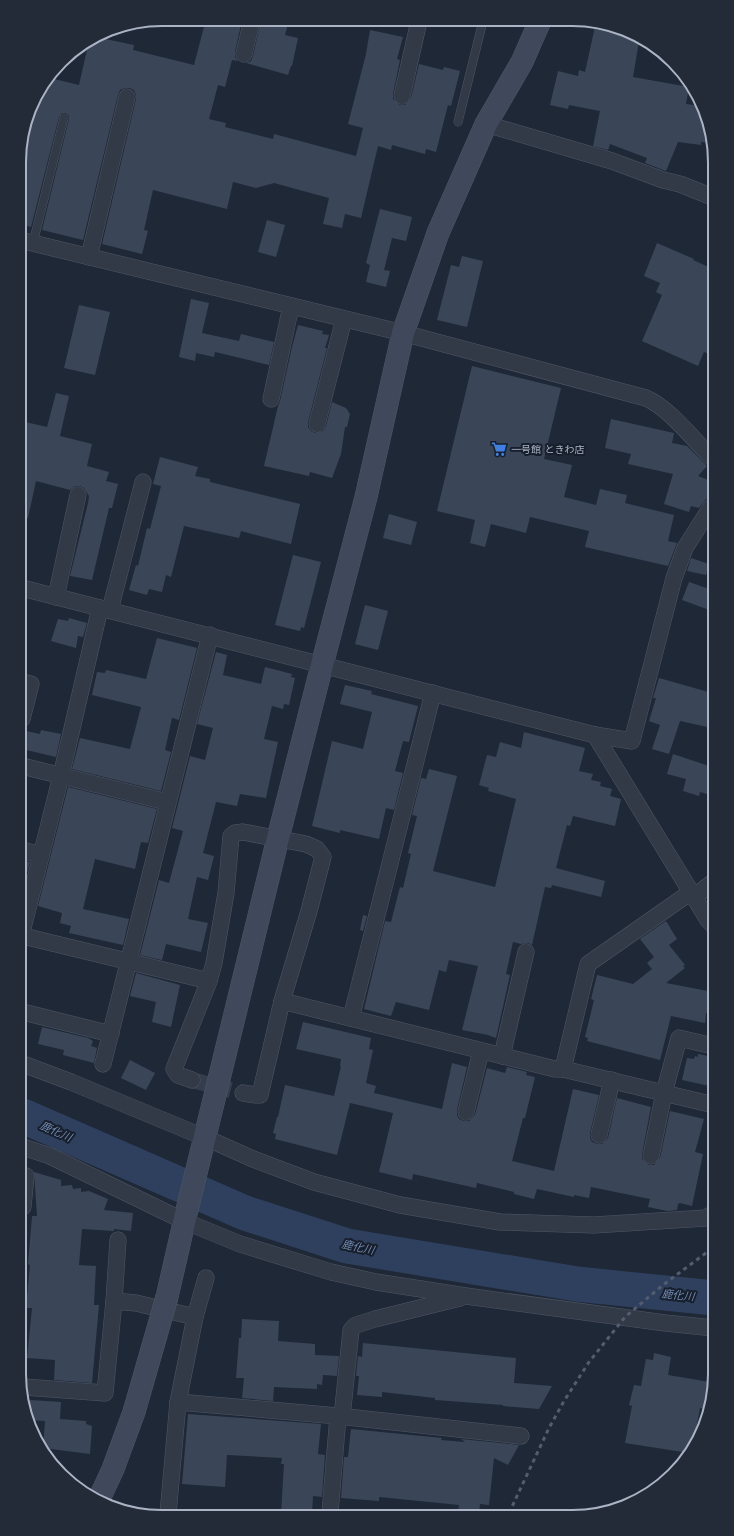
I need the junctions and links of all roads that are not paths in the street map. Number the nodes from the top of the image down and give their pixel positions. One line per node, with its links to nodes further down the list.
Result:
1 (251, 26): 5 (street)
2 (419, 26): 6 (street)
3 (482, 26): 9 (lane)
4 (538, 26): 10 (street)
5 (244, 54)
6 (402, 96)
7 (127, 97): 13 (street)
8 (64, 118): 12 (lane)
9 (458, 122)
10 (486, 124): 11 (street); 16 (street)
11 (708, 195)
12 (27, 242): 13 (street)
13 (88, 257): 14 (street)
14 (291, 306): 15 (street); 17 (street)
15 (344, 319): 16 (street); 18 (street)
16 (403, 333): 19 (street); 27 (street)
17 (270, 399)
18 (317, 424)
19 (708, 454)
20 (143, 482): 25 (street)
21 (78, 495): 24 (street)
22 (708, 513): 31 (street)
23 (26, 589): 24 (street)
24 (56, 597): 25 (street)
25 (105, 609): 26 (street); 33 (street)
26 (210, 635): 27 (street); 34 (street)
27 (322, 664): 29 (street); 35 (street)
28 (26, 683): 30 (street)
29 (433, 693): 31 (street); 48 (street)
30 (26, 703)
31 (595, 735): 40 (street)
32 (26, 767): 33 (street)
33 (61, 776): 34 (street); 37 (street)
34 (167, 802): 44 (street)
35 (278, 838): 45 (street); 46 (street); 63 (street)
36 (26, 851): 37 (street)
37 (41, 855): 39 (street)
38 (708, 885): 40 (street)
39 (26, 894)
40 (693, 895): 41 (street); 55 (street)
41 (708, 920)
42 (26, 937): 44 (street)
43 (526, 952): 52 (street)
44 (129, 962): 45 (street); 49 (street)
45 (210, 981): 56 (street)
46 (282, 1001): 48 (street); 58 (street)
47 (26, 1013): 49 (street)
48 (351, 1018): 51 (street)
49 (111, 1034): 53 (street)
50 (708, 1045): 59 (street)
51 (481, 1051): 52 (street); 61 (street)
52 (502, 1056): 55 (street)
53 (104, 1064)
54 (26, 1065): 63 (street)
55 (563, 1069): 57 (street)
56 (192, 1080)
57 (612, 1080): 59 (street); 62 (street)
58 (243, 1093)
59 (664, 1093): 60 (street); 65 (street)
60 (708, 1104)
61 (466, 1112)
62 (599, 1135)
63 (205, 1142): 66 (street); 67 (street)
64 (26, 1147): 67 (street)
65 (651, 1156)
66 (708, 1217)
67 (185, 1218): 70 (street); 78 (street, bridge)
68 (118, 1240): 71 (street)
69 (206, 1278): 72 (street)
70 (466, 1296): 73 (street); 76 (street)
71 (114, 1301): 72 (street); 74 (street)
72 (195, 1317): 75 (street)
73 (708, 1327)
74 (27, 1386)
75 (178, 1402): 76 (street); 79 (street)
76 (340, 1417): 77 (street); 80 (street)
77 (521, 1436)
78 (101, 1495)
79 (168, 1510)
80 (330, 1510)

